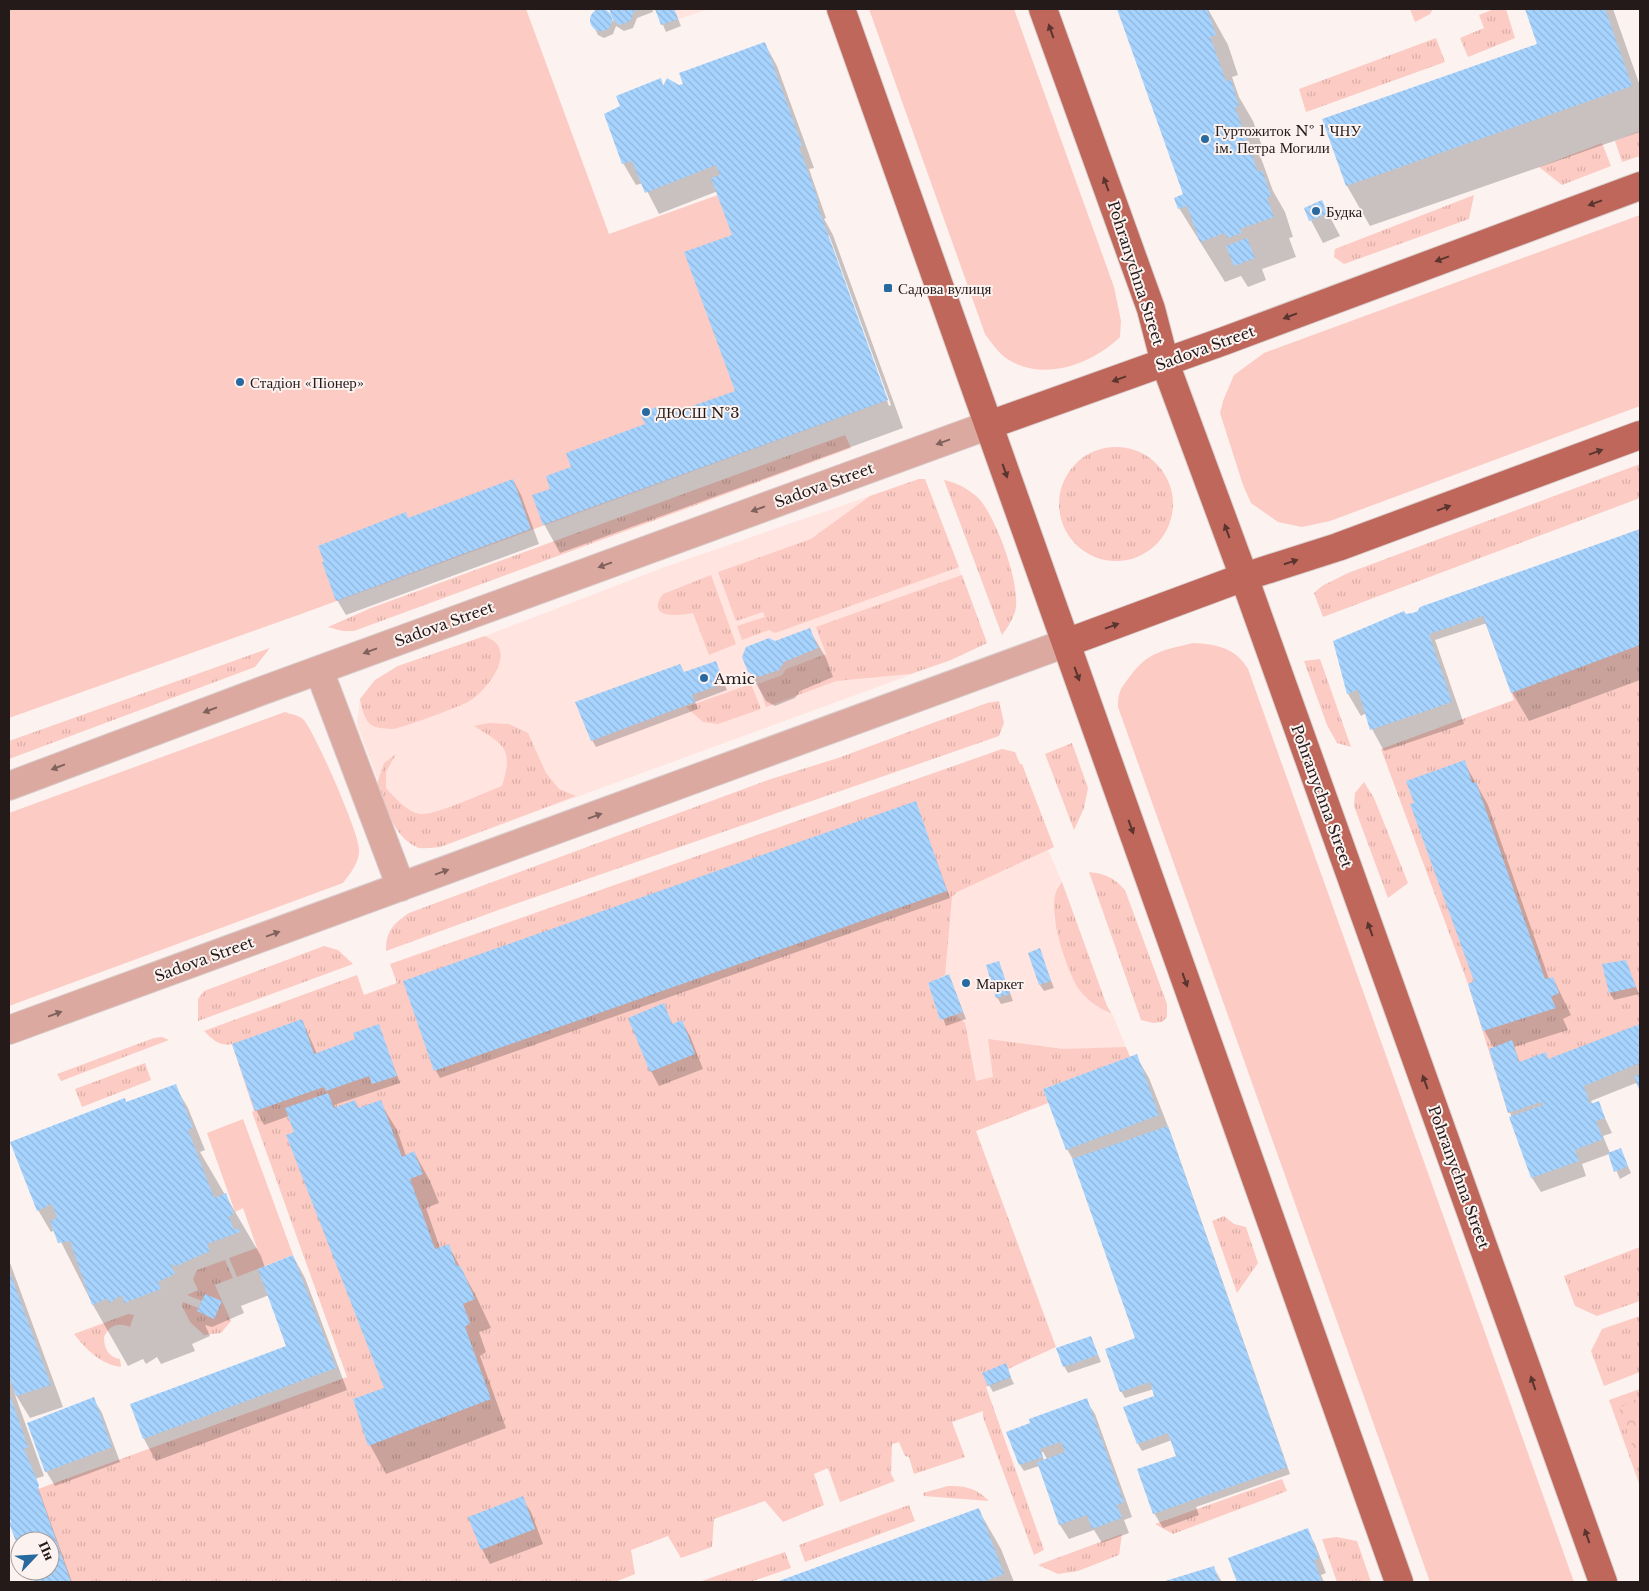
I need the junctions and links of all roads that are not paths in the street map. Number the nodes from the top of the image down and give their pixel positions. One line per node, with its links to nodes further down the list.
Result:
1 (841, 9): 5 (main road)
2 (1043, 9): 4 (main road, Pohranychna Street, one-way to 2)
3 (1640, 186): 4 (main road, Sadova Street, one-way to 4)
4 (1165, 363): 5 (main road, Sadova Street, one-way to 5); 7 (main road, Pohranychna Street, one-way to 4)
5 (989, 425): 8 (main road, one-way to 8); 9 (street, Sadova Street, one-way to 9)
6 (1640, 436): 7 (main road, Sadova Street, one-way to 6)
7 (1244, 577): 8 (main road, Sadova Street, one-way to 7); 14 (main road, Pohranychna Street, one-way to 7)
8 (1066, 644): 11 (street, Sadova Street, one-way to 8); 13 (main road, one-way to 13)
9 (320, 670): 10 (street, Sadova Street, one-way to 10); 11 (street)
10 (9, 786)
11 (401, 887): 12 (street, Sadova Street, one-way to 11)
12 (9, 1030)
13 (1399, 1582)
14 (1603, 1582)

